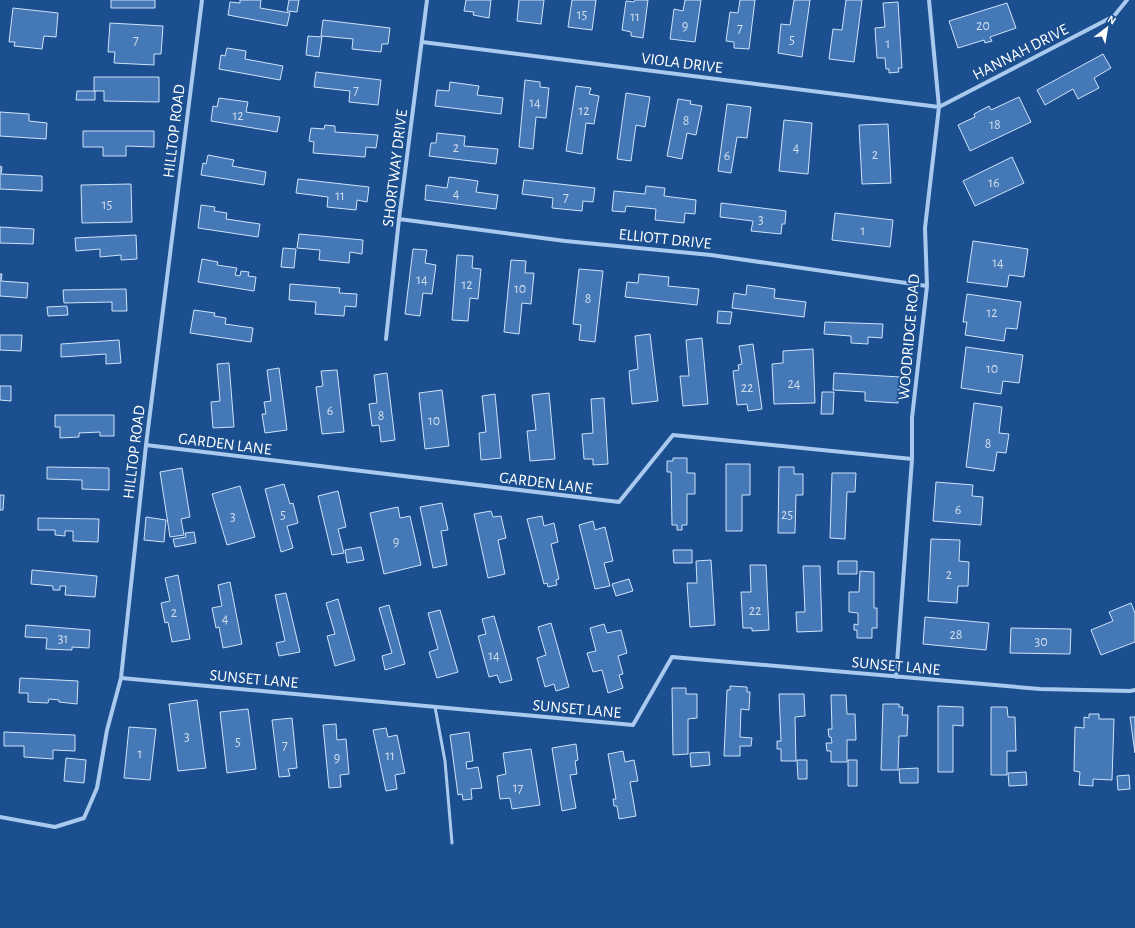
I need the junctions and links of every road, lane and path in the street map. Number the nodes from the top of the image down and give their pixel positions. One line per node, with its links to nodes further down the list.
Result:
1 (202, 0): 10 (street, HILLTOP ROAD)
2 (427, 0): 5 (street, SHORTWAY DRIVE)
3 (929, 0): 6 (street, WOODRIDGE ROAD)
4 (1127, 0): 6 (street, HANNAH DRIVE)
5 (422, 42): 6 (street, VIOLA DRIVE); 7 (street, SHORTWAY DRIVE)
6 (939, 107): 8 (street, WOODRIDGE ROAD)
7 (399, 219): 8 (street, ELLIOTT DRIVE); 9 (street, SHORTWAY DRIVE)
8 (927, 286): 11 (street, WOODRIDGE ROAD)
9 (386, 339)
10 (146, 445): 11 (street, GARDEN LANE); 13 (street, HILLTOP ROAD)
11 (912, 459): 12 (street, WOODRIDGE ROAD)
12 (896, 677): 14 (street, SUNSET LANE); 15 (street, SUNSET LANE)
13 (121, 678): 15 (street, SUNSET LANE); 16 (street, HILLTOP ROAD)
14 (1135, 690)
15 (435, 707): 17 (lane)
16 (0, 817)
17 (452, 843)

